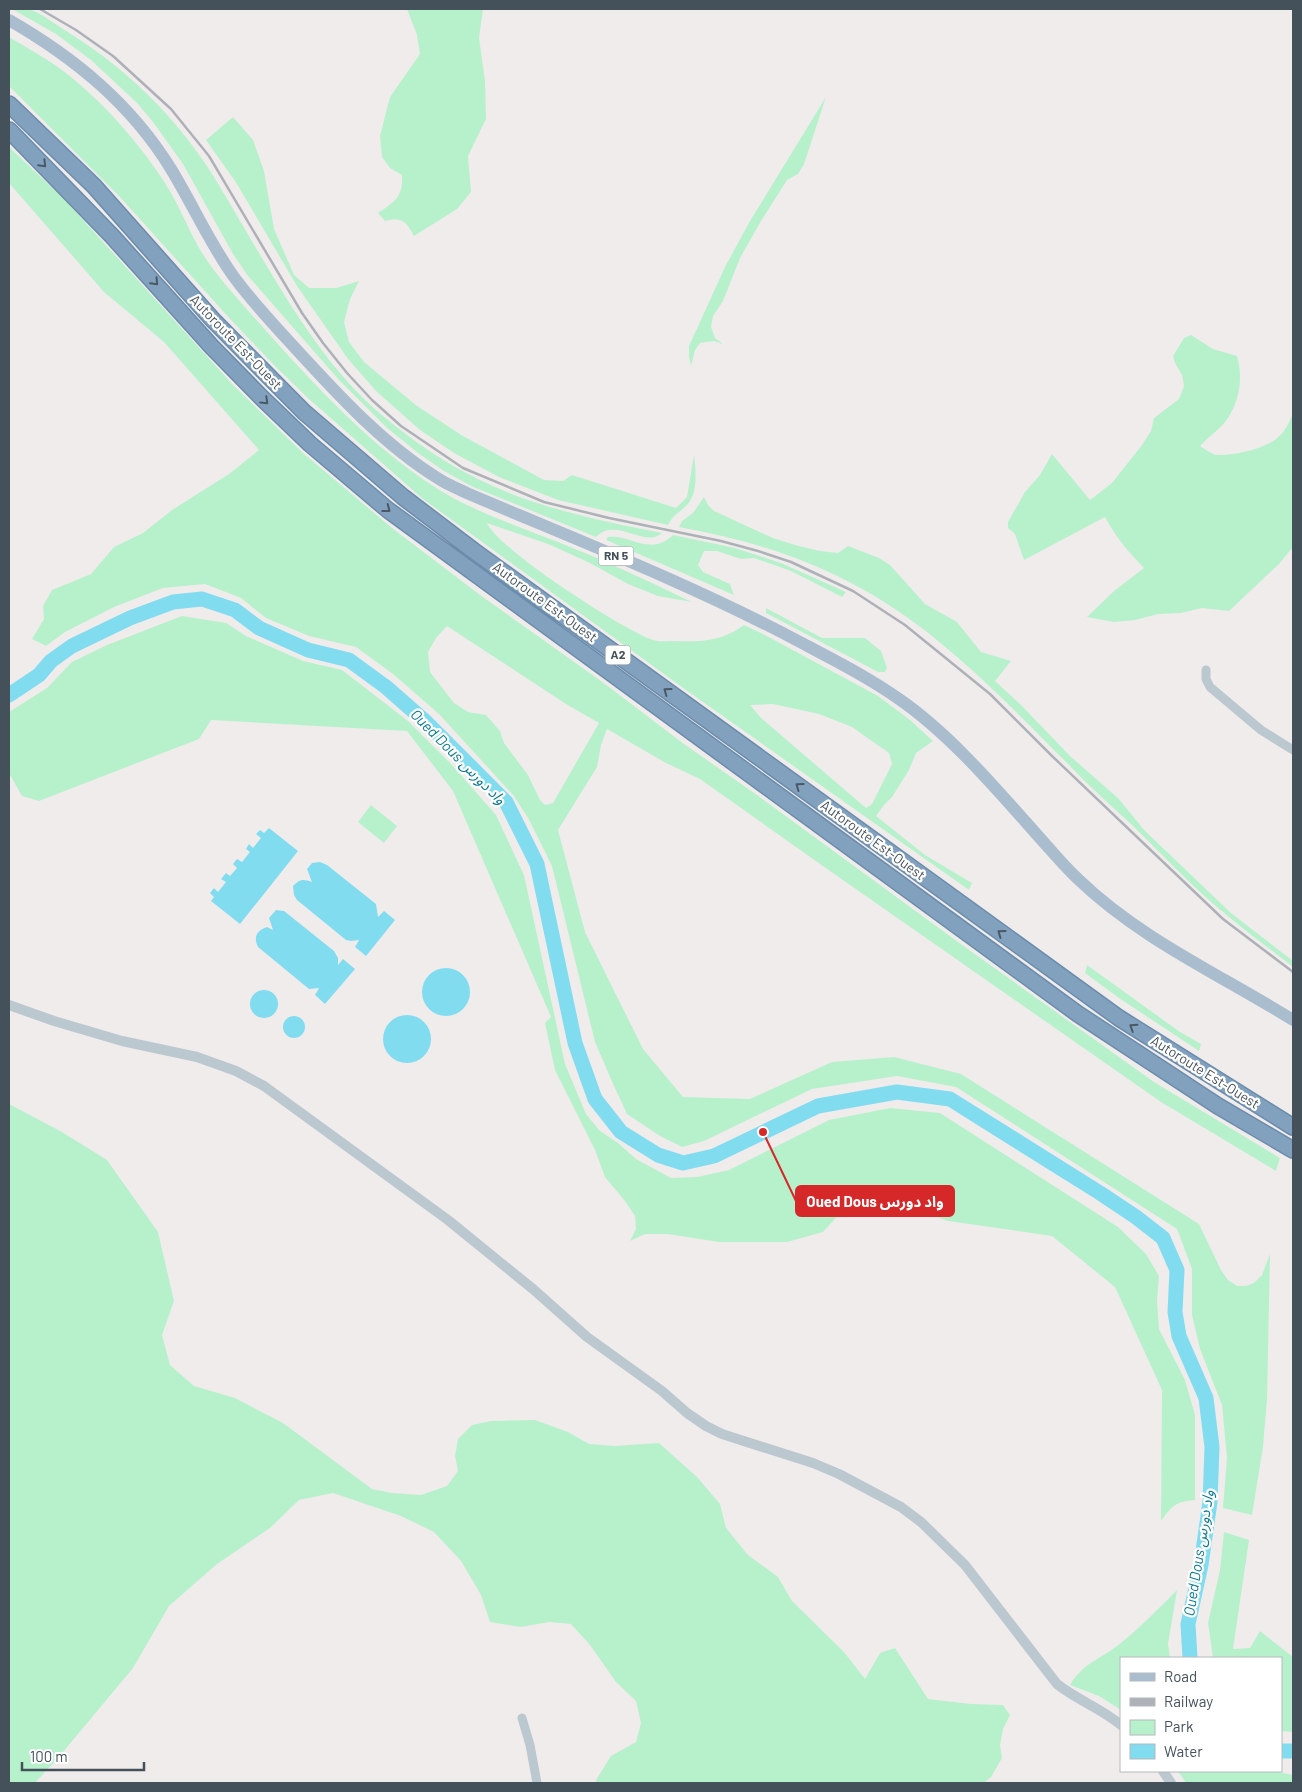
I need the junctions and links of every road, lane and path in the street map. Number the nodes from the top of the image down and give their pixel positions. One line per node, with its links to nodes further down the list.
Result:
1 (9, 20): 7 (main road, RN 5)
2 (9, 104): 8 (highway, Autoroute Est-Ouest / A2, one-way to 2)
3 (9, 130): 9 (highway, Autoroute Est-Ouest / A2, one-way to 9)
4 (1206, 670): 5 (street)
5 (1293, 750)
6 (9, 1006): 11 (street)
7 (1293, 1020)
8 (1293, 1127)
9 (1293, 1150)
10 (522, 1718): 13 (street)
11 (1120, 1724)
12 (1164, 1772): 14 (street)
13 (537, 1783)
14 (1171, 1783)

